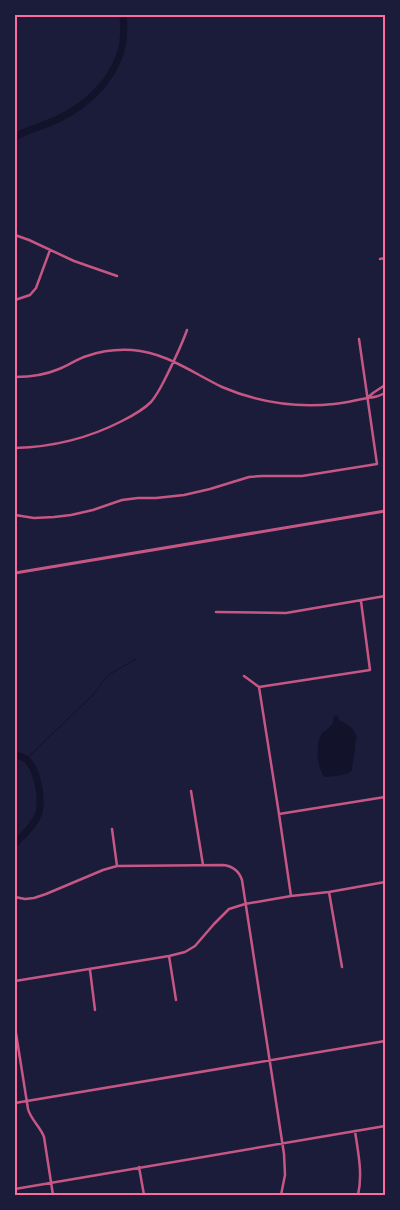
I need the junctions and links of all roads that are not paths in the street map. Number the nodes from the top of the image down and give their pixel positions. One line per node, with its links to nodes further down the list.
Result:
1 (15, 236): 2 (street)
2 (50, 250): 5 (street); 6 (street)
3 (385, 258): 4 (street)
4 (380, 259)
5 (117, 276)
6 (15, 300)
7 (187, 330): 9 (street)
8 (359, 338): 13 (street)
9 (174, 362): 10 (street); 13 (street); 14 (street)
10 (15, 377)
11 (385, 385): 13 (street)
12 (385, 394): 13 (street)
13 (368, 398): 16 (street)
14 (15, 448)
15 (385, 511): 17 (street)
16 (15, 516)
17 (15, 573)
18 (385, 596): 19 (street)
19 (360, 601): 20 (street); 22 (street)
20 (216, 612)
21 (244, 676): 22 (street)
22 (259, 688): 25 (street)
23 (191, 791): 27 (street)
24 (385, 797): 25 (street)
25 (279, 814): 31 (street)
26 (112, 829): 28 (street)
27 (203, 865): 28 (street); 33 (street)
28 (117, 866): 32 (street)
29 (385, 882): 30 (street)
30 (329, 892): 31 (street); 35 (street)
31 (291, 896): 33 (street)
32 (15, 897)
33 (245, 904): 34 (street); 42 (street)
34 (169, 956): 36 (street); 38 (street)
35 (342, 967)
36 (90, 970): 37 (street); 39 (street)
37 (15, 981)
38 (176, 1000)
39 (95, 1010)
40 (15, 1027): 43 (street)
41 (385, 1041): 42 (street)
42 (269, 1060): 43 (street); 47 (street)
43 (26, 1101): 44 (street); 49 (street)
44 (15, 1103)
45 (385, 1126): 46 (street)
46 (355, 1131): 47 (street); 54 (street)
47 (283, 1143): 48 (street); 53 (street)
48 (139, 1167): 49 (street); 52 (street)
49 (52, 1182): 50 (street); 51 (street)
50 (15, 1188)
51 (54, 1195)
52 (144, 1195)
53 (281, 1195)
54 (358, 1195)

